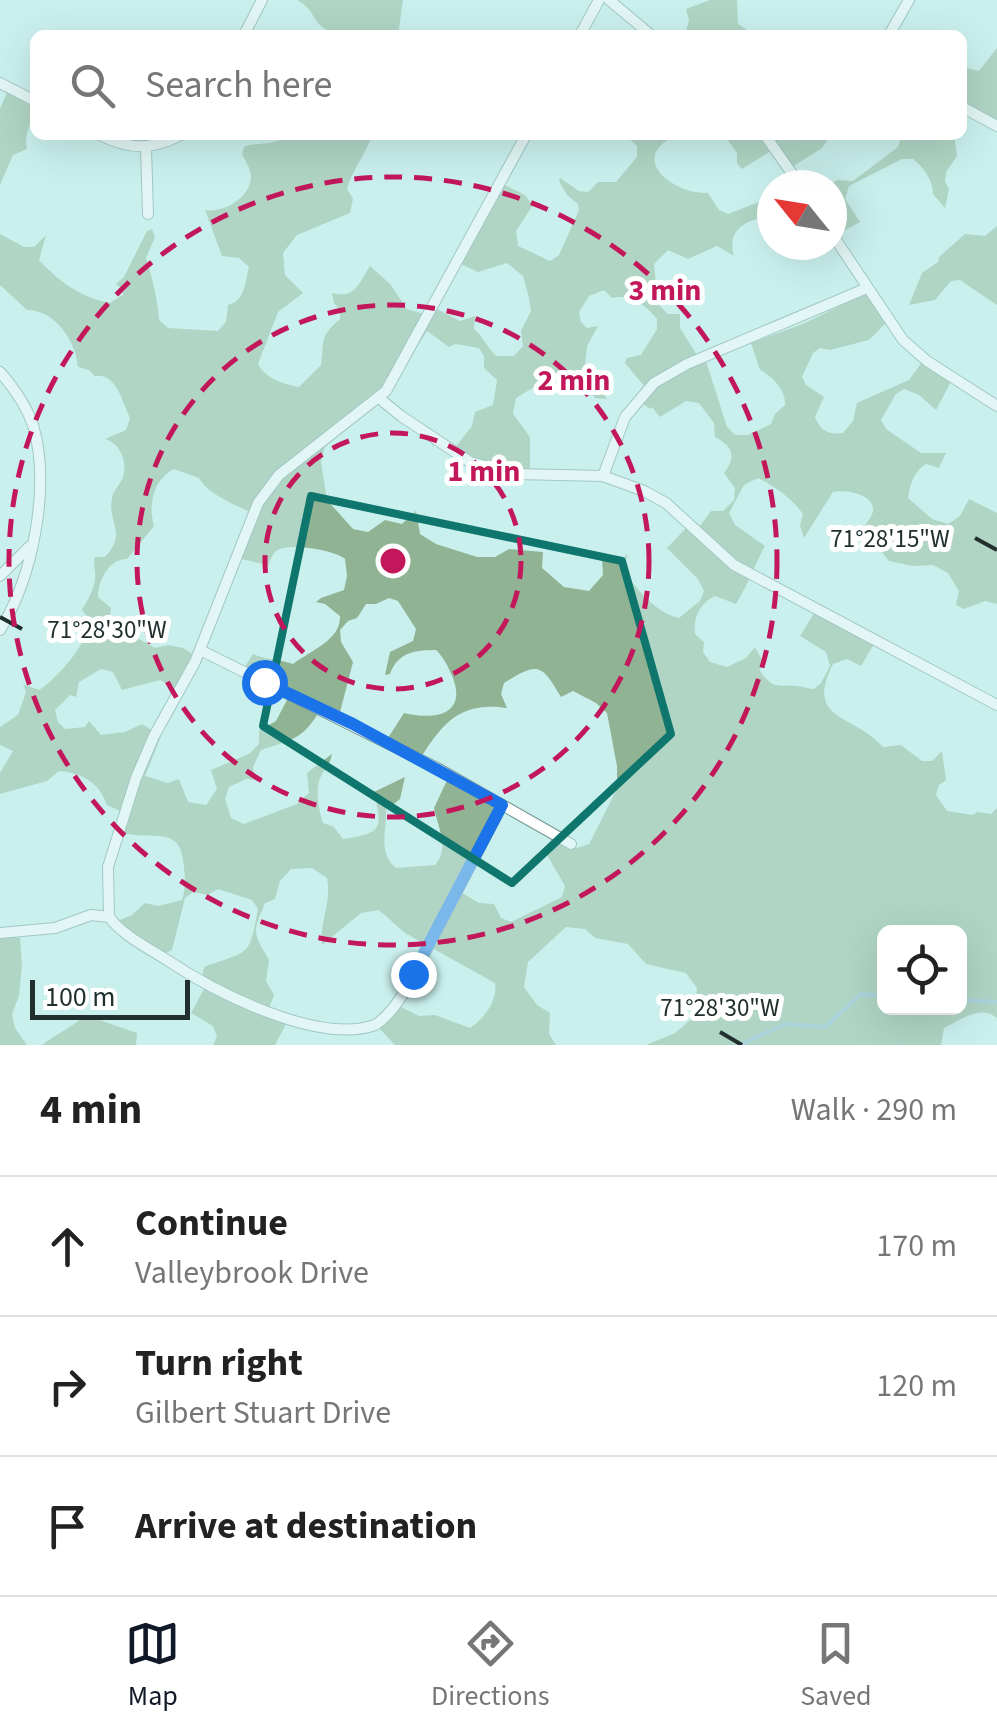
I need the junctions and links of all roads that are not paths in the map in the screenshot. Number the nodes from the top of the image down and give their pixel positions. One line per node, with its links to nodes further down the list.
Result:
1 (262, 0): 5 (street)
2 (599, 0): 6 (street)
3 (608, 0): 7 (street)
4 (909, 0): 8 (street)
5 (247, 30)
6 (583, 30)
7 (645, 30)
8 (892, 30)
9 (0, 83): 10 (street)
10 (30, 98)
11 (967, 110): 12 (street)
12 (997, 126)
13 (112, 140): 17 (street)
14 (168, 140): 17 (street)
15 (523, 140): 23 (street)
16 (774, 140): 18 (street)
17 (146, 148): 19 (street)
18 (791, 170)
19 (148, 214)
20 (847, 256): 21 (street)
21 (868, 288): 24 (street); 25 (street)
22 (0, 372): 26 (street)
23 (379, 398): 25 (street); 29 (street)
24 (997, 406)
25 (603, 476): 30 (street)
26 (33, 542): 27 (street); 28 (street)
27 (0, 576)
28 (0, 630)
29 (200, 650): 31 (street); 33 (street)
30 (997, 704)
31 (502, 805): 32 (street); 33 (street)
32 (571, 844)
33 (109, 917): 34 (street)
34 (0, 933)

